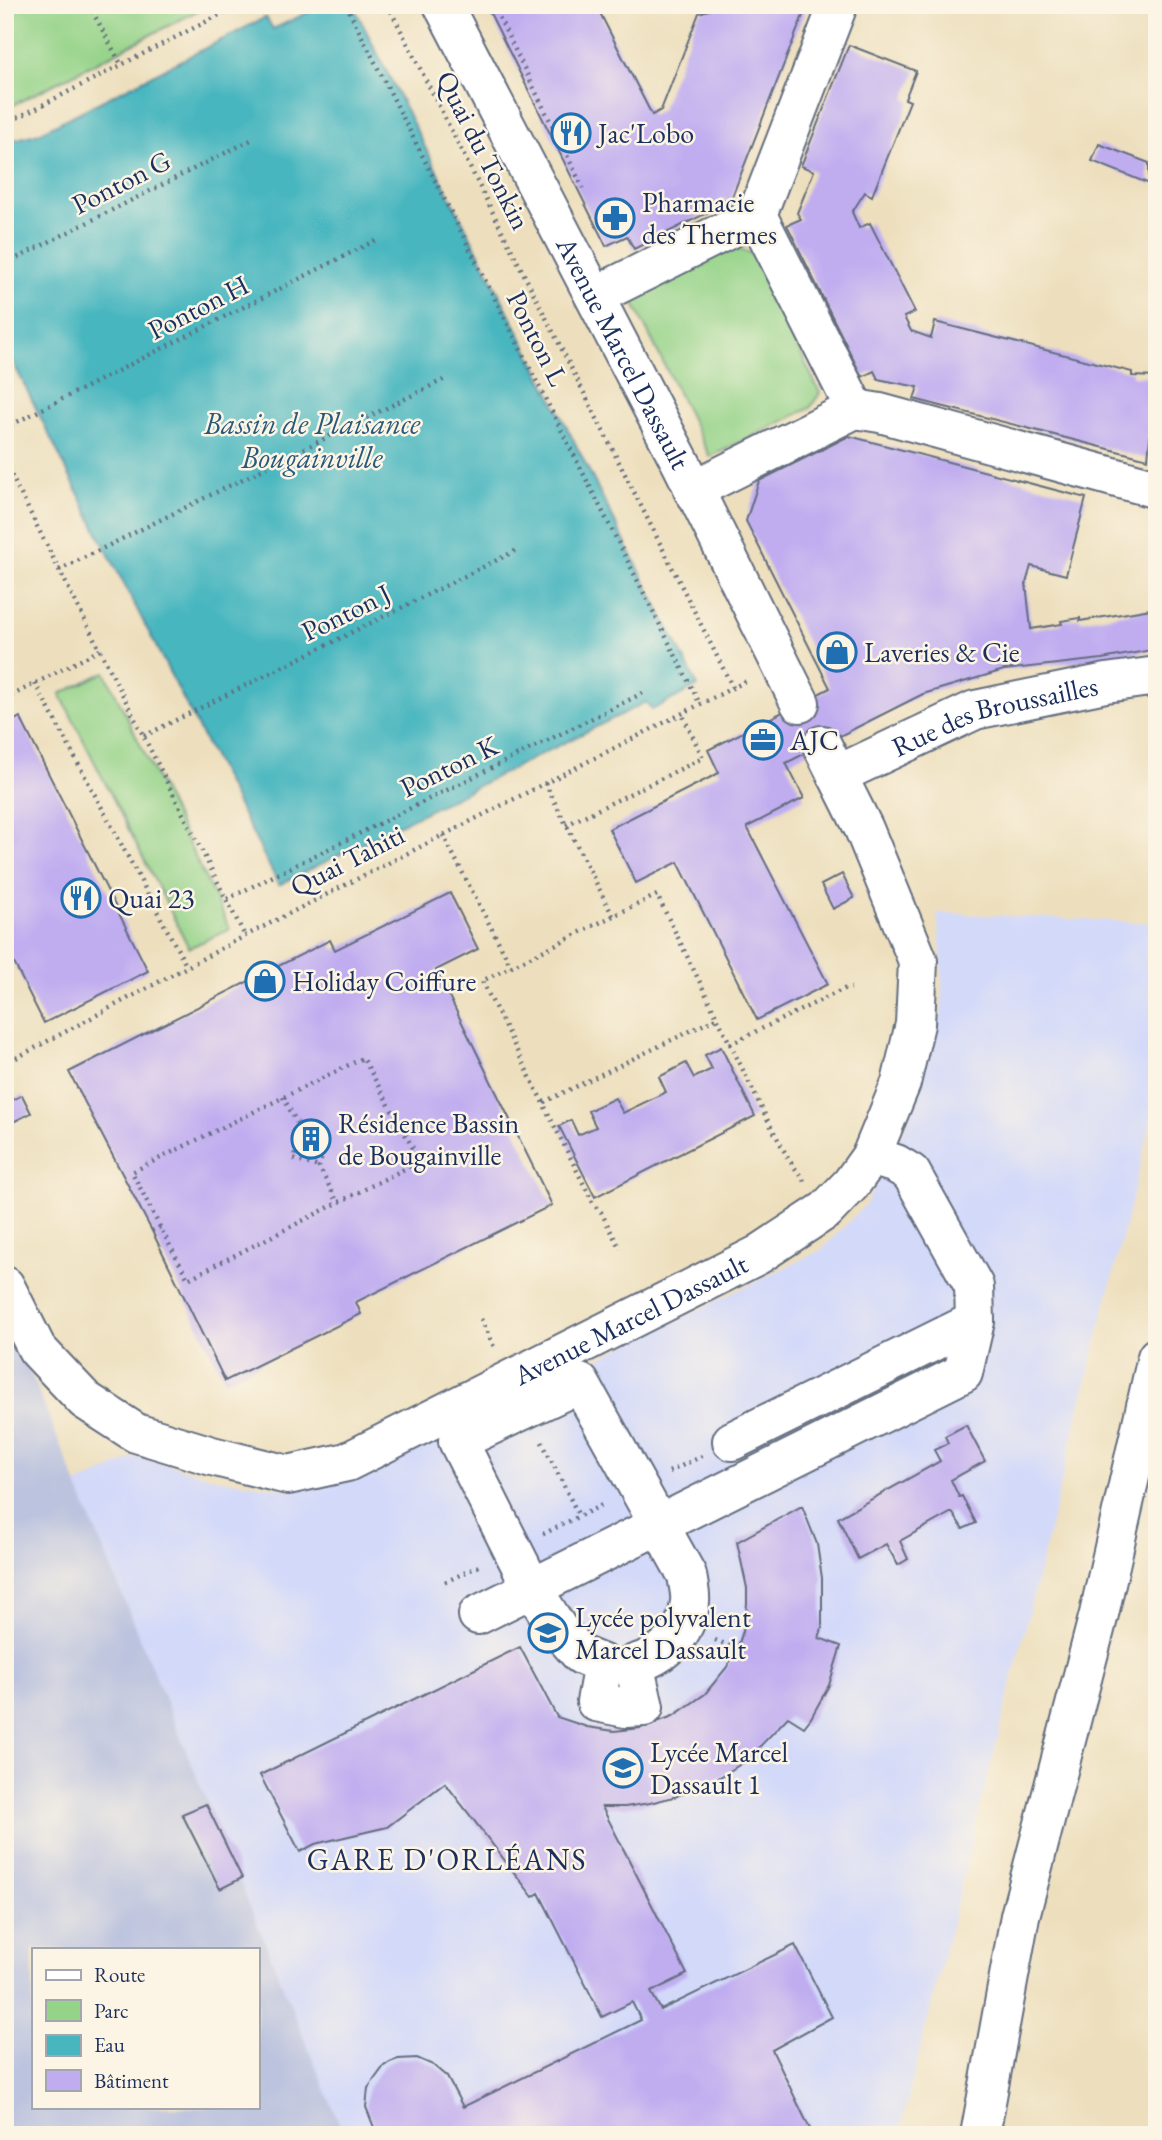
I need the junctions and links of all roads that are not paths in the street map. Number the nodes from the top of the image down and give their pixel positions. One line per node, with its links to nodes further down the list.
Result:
1 (443, 5): 4 (street, Avenue Marcel Dassault)
2 (838, 5): 3 (street)
3 (757, 215): 4 (street); 5 (street)
4 (595, 296): 7 (street, Avenue Marcel Dassault)
5 (855, 409): 6 (street); 7 (street)
6 (1157, 489)
7 (693, 490): 9 (street, Avenue Marcel Dassault)
8 (1157, 676): 10 (street, Rue des Broussailles)
9 (800, 704)
10 (830, 760): 11 (street, Avenue Marcel Dassault)
11 (871, 1156): 12 (street, Avenue Marcel Dassault); 13 (street)
12 (5, 1286)
13 (975, 1321): 15 (street); 16 (street)
14 (1157, 1357): 19 (street)
15 (732, 1441)
16 (659, 1525): 17 (street); 17 (street); 17 (street)
17 (532, 1588): 18 (street)
18 (478, 1615)
19 (980, 2135)

